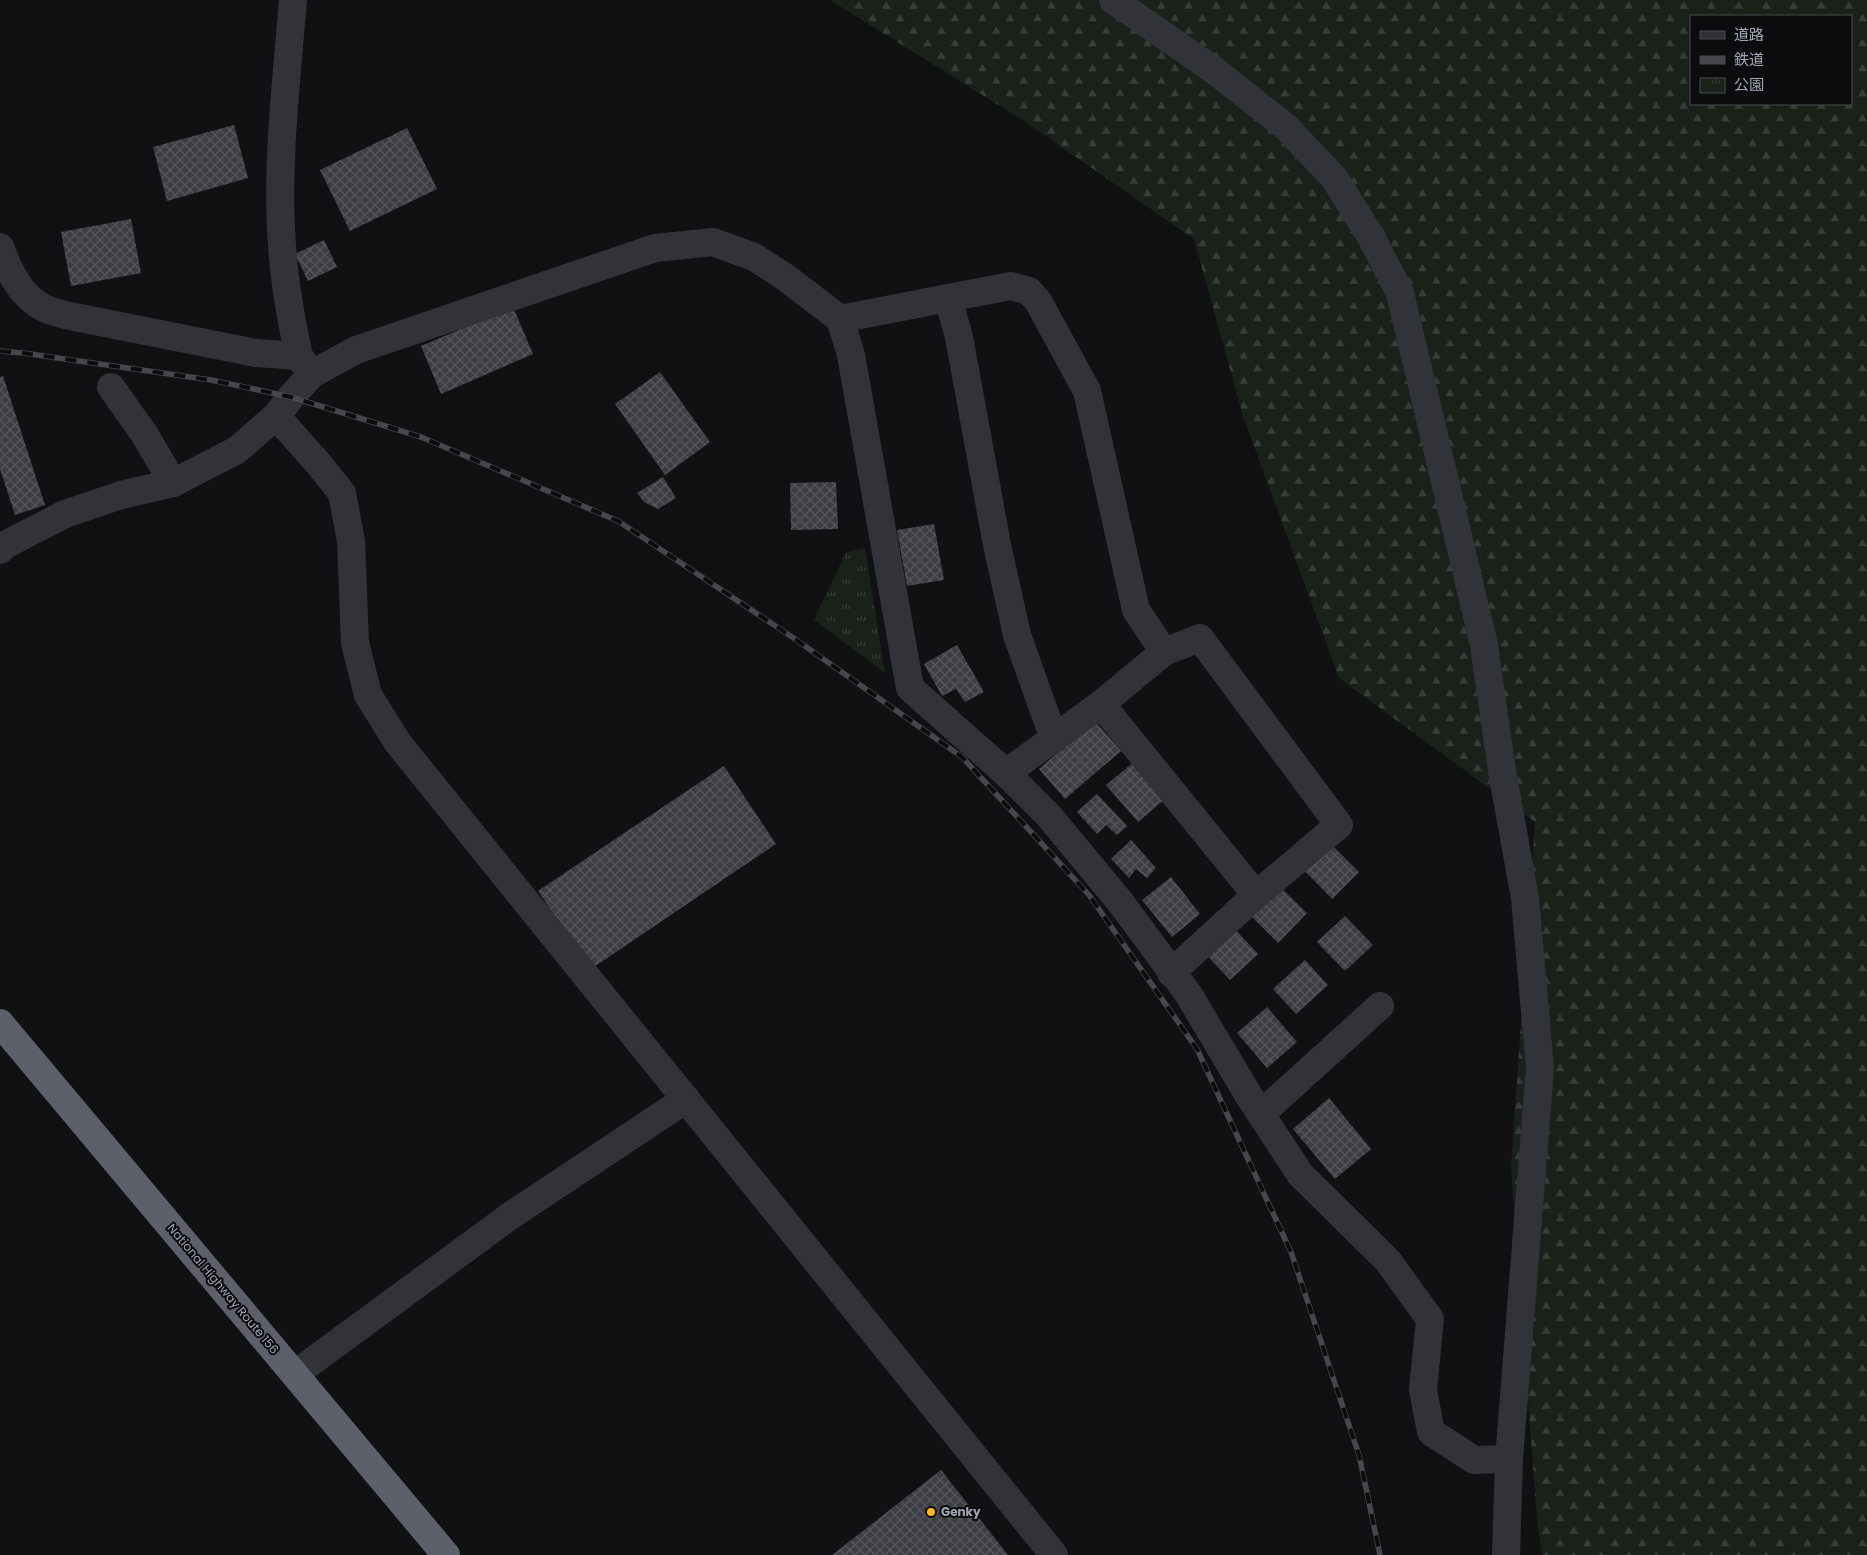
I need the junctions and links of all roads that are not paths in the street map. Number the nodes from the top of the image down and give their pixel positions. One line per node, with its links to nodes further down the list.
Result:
1 (293, 0): 6 (street)
2 (1113, 0): 22 (street)
3 (0, 247): 6 (street)
4 (948, 298): 5 (street); 11 (street); 13 (street)
5 (840, 319): 6 (street); 14 (street)
6 (306, 365): 8 (street)
7 (111, 387): 9 (street)
8 (276, 416): 9 (street); 19 (street)
9 (173, 483): 10 (street)
10 (0, 550)
11 (1164, 652): 12 (street); 15 (street)
12 (1101, 704): 13 (street); 15 (street)
13 (1054, 739): 14 (street)
14 (1006, 773): 16 (street)
15 (1256, 895): 16 (street)
16 (1171, 973): 20 (street)
17 (1380, 1006): 20 (street)
18 (0, 1023): 21 (highway, National Highway Route 156)
19 (686, 1099): 21 (street); 24 (street)
20 (1260, 1114): 22 (street)
21 (294, 1374): 23 (highway, National Highway Route 156)
22 (1509, 1459): 25 (street)
23 (446, 1555)
24 (1054, 1555)
25 (1506, 1555)

